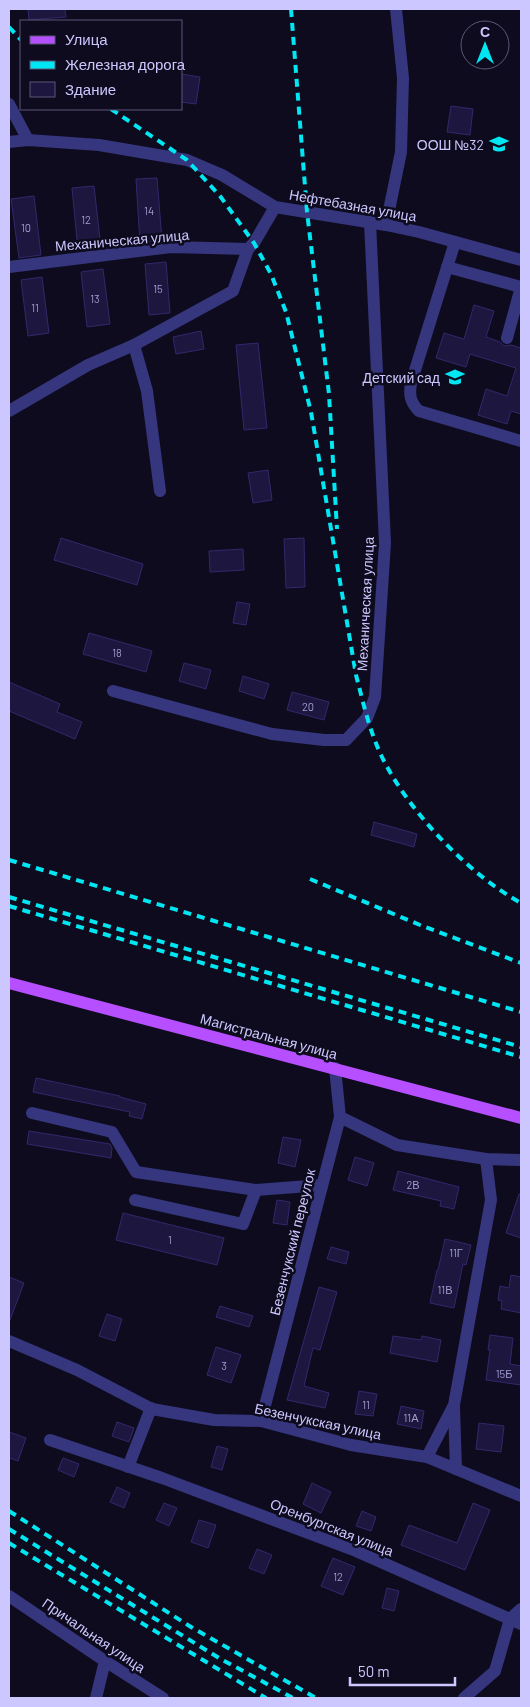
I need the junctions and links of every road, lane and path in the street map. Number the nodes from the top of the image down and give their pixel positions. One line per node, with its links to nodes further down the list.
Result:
1 (396, 9): 7 (street)
2 (9, 104): 3 (street)
3 (28, 140): 4 (street, Нефтебазная улица); 5 (street, Нефтебазная улица)
4 (9, 142)
5 (275, 207): 6 (street, Нефтебазная улица); 9 (street)
6 (370, 222): 7 (street, Нефтебазная улица); 19 (street, Механическая улица)
7 (386, 225): 8 (street, Нефтебазная улица)
8 (455, 242): 10 (street, Нефтебазная улица); 12 (street)
9 (248, 248): 11 (street, Механическая улица); 15 (street)
10 (521, 260)
11 (9, 266)
12 (447, 267): 13 (street); 17 (street)
13 (521, 287): 14 (street)
14 (507, 338)
15 (134, 344): 16 (street); 18 (street)
16 (9, 411)
17 (521, 441)
18 (160, 492)
19 (113, 691)
20 (9, 983): 21 (main road, Магистральная улица)
21 (334, 1068): 23 (street, Безенчукский переулок); 24 (main road, Магистральная улица)
22 (32, 1113): 28 (street)
23 (340, 1118): 25 (street); 27 (street, Безенчукский переулок)
24 (521, 1118)
25 (486, 1159): 26 (street); 31 (street)
26 (521, 1160)
27 (322, 1185): 28 (street); 33 (street, Безенчукский переулок)
28 (256, 1190): 29 (street)
29 (135, 1200)
30 (9, 1341): 32 (street, Безенчукская улица)
31 (454, 1406): 35 (street); 37 (street)
32 (151, 1408): 33 (street, Безенчукская улица); 36 (street)
33 (261, 1421): 35 (street, Безенчукская улица)
34 (50, 1440): 36 (street, Оренбургская улица)
35 (427, 1457): 37 (street, Безенчукская улица)
36 (128, 1467): 41 (street, Оренбургская улица)
37 (456, 1469): 38 (street, Безенчукская улица)
38 (521, 1496)
39 (9, 1596): 42 (street, Причальная улица)
40 (521, 1609): 41 (street)
41 (516, 1622): 45 (street)
42 (105, 1661): 43 (street); 44 (street, Причальная улица)
43 (96, 1698)
44 (163, 1698)
45 (464, 1698)

